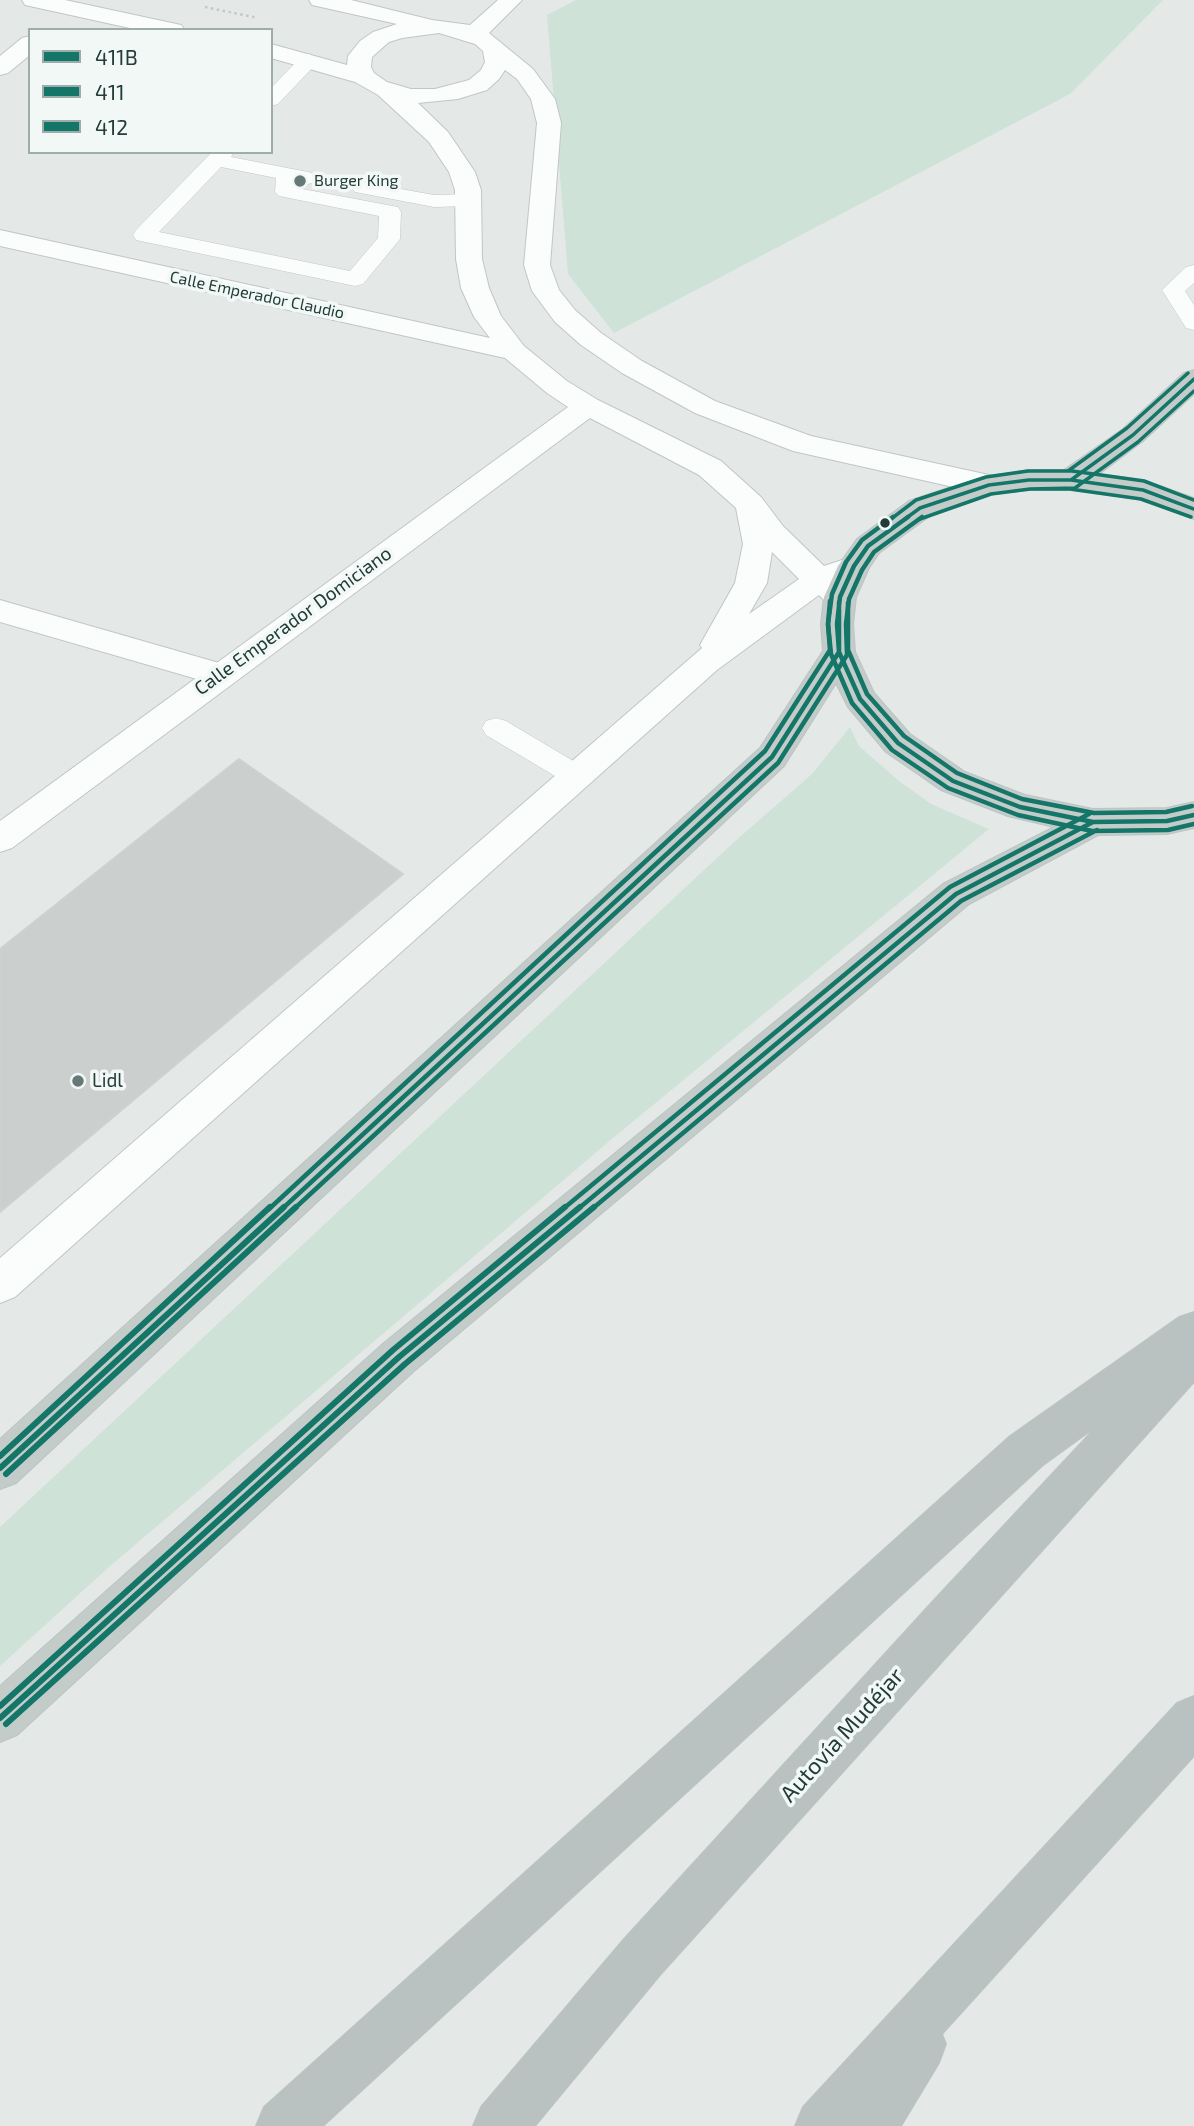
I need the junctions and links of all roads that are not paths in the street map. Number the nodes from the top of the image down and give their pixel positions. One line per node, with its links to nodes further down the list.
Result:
1 (33, 0): 4 (street)
2 (320, 0): 6 (street)
3 (511, 0): 8 (street)
4 (68, 8): 5 (street); 7 (street)
5 (50, 23)
6 (439, 26): 8 (street); 13 (street)
7 (163, 28)
8 (485, 42): 14 (street); 26 (street)
9 (28, 45): 12 (street)
10 (273, 51): 11 (street)
11 (309, 60): 13 (street); 15 (lane)
12 (0, 68)
13 (364, 77): 14 (street)
14 (388, 91): 18 (street)
15 (273, 98)
16 (220, 156): 17 (lane); 17 (lane)
17 (287, 174): 18 (lane)
18 (468, 201): 22 (street)
19 (0, 238): 22 (street, Calle Emperador Claudio)
20 (1194, 272): 21 (lane)
21 (1194, 323)
22 (514, 352): 24 (street)
23 (1194, 379): 25 (highway)
24 (588, 405): 27 (street); 34 (street, Calle Emperador Domiciano)
25 (1071, 480): 26 (highway); 28 (highway)
26 (989, 485): 29 (highway)
27 (750, 504): 30 (street); 33 (street)
28 (1194, 509)
29 (854, 566): 30 (street)
30 (830, 588): 32 (highway); 33 (street)
31 (0, 611): 34 (street)
32 (839, 652): 38 (highway); 43 (highway)
33 (705, 662): 36 (street)
34 (220, 675): 39 (street, Calle Emperador Domiciano)
35 (496, 728): 36 (lane)
36 (575, 775): 40 (street)
37 (1194, 815): 38 (highway)
38 (1093, 822): 44 (highway)
39 (0, 839)
40 (0, 1284)
41 (1194, 1331): 47 (highway)
42 (1194, 1352): 48 (highway, Autovía Mudéjar)
43 (0, 1468)
44 (0, 1718)
45 (1194, 1720): 46 (highway)
46 (970, 1962): 49 (highway); 50 (highway)
47 (283, 2126)
48 (500, 2126)
49 (822, 2126)
50 (870, 2126)

